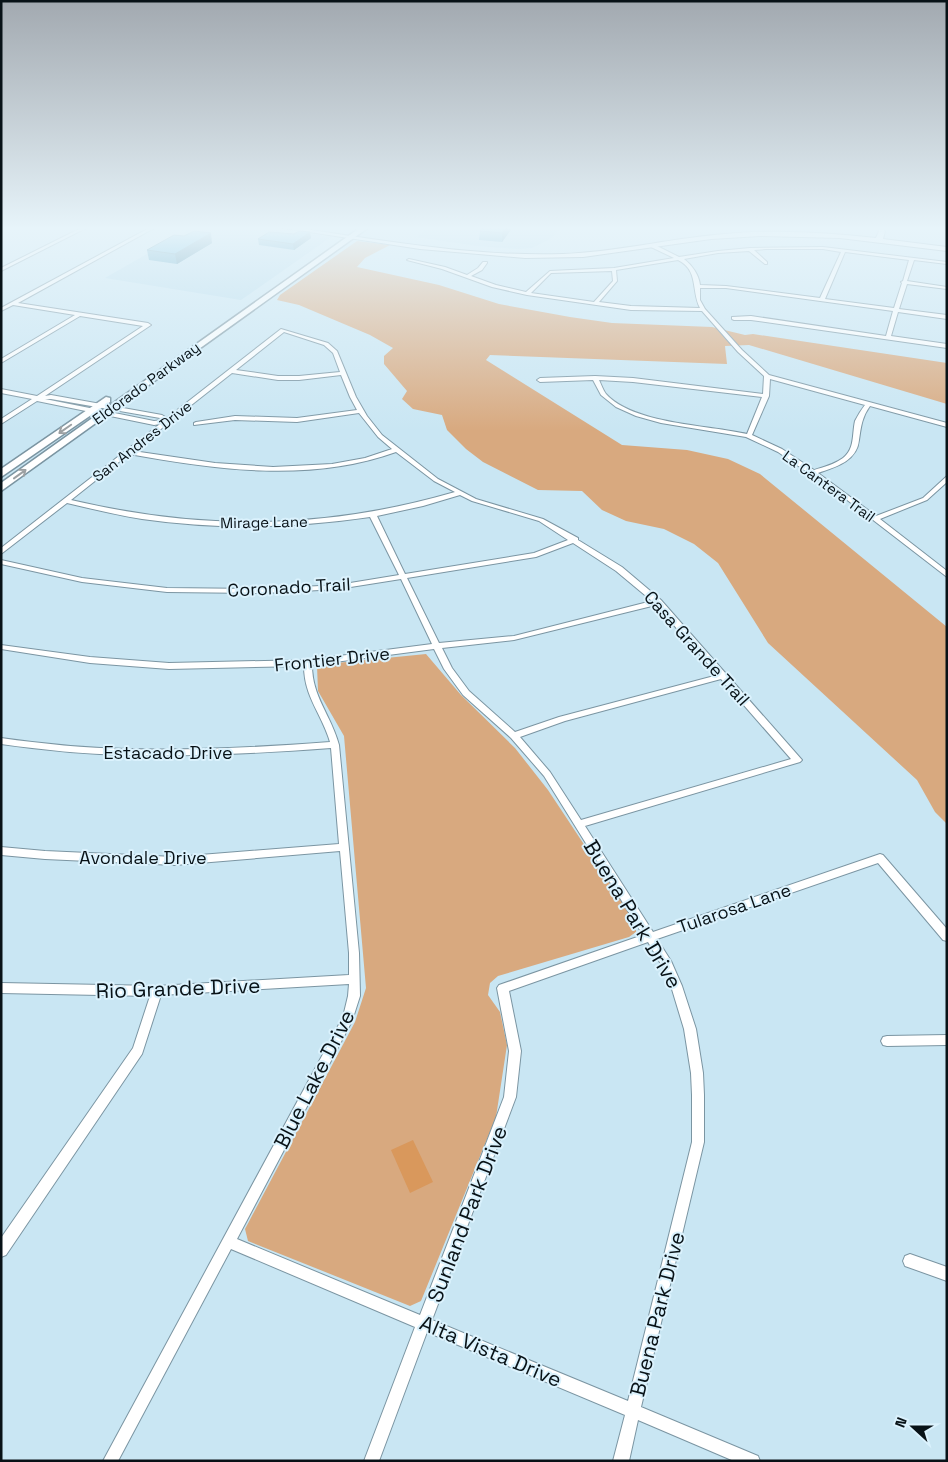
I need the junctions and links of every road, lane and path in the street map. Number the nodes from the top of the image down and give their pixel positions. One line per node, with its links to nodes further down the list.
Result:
1 (30, 295): 11 (street)
2 (255, 295): 33 (main road, Eldorado Parkway)
3 (269, 295): 33 (main road, Eldorado Parkway)
4 (535, 295): 12 (street)
5 (602, 295): 12 (street)
6 (698, 295): 14 (street)
7 (779, 295): 10 (street)
8 (824, 295): 10 (street)
9 (900, 295): 15 (street)
10 (822, 300): 15 (street)
11 (14, 304): 13 (street); 16 (street)
12 (595, 304): 14 (street)
13 (1, 310)
14 (703, 310): 26 (street)
15 (896, 310): 17 (street); 21 (street)
16 (80, 314): 19 (street); 23 (street)
17 (947, 317)
18 (734, 318): 21 (street)
19 (148, 325): 31 (street)
20 (283, 330): 24 (street, San Andres Drive); 25 (street, Casa Grande Trail)
21 (888, 338): 22 (street)
22 (947, 346)
23 (1, 361)
24 (232, 370): 25 (street); 35 (street, San Andres Drive)
25 (343, 373): 34 (street, Casa Grande Trail)
26 (768, 376): 30 (street); 32 (street)
27 (595, 378): 28 (street); 30 (street); 39 (street, La Cantera Trail)
28 (540, 380)
29 (1, 391): 31 (street)
30 (766, 396): 39 (street)
31 (38, 398): 33 (street); 36 (street)
32 (869, 404): 38 (street); 42 (street)
33 (101, 409): 35 (street); 43 (main road, Eldorado Parkway, one-way to 43); 45 (main road, Eldorado Parkway, one-way to 33)
34 (360, 411): 37 (street); 40 (street, Casa Grande Trail)
35 (168, 421): 41 (street, San Andres Drive)
36 (1, 422)
37 (196, 424)
38 (947, 425)
39 (749, 436): 42 (street, La Cantera Trail)
40 (397, 450): 41 (street); 46 (street, Casa Grande Trail)
41 (128, 452): 47 (street, San Andres Drive)
42 (813, 473): 49 (street, La Cantera Trail)
43 (1, 474)
44 (947, 478): 49 (street)
45 (1, 488)
46 (460, 493): 48 (street, Mirage Lane); 50 (street, Casa Grande Trail)
47 (66, 501): 48 (street, Mirage Lane); 51 (street, San Andres Drive)
48 (373, 515): 54 (street, Buena Park Drive)
49 (875, 519): 53 (street, La Cantera Trail)
50 (575, 540): 54 (street, Coronado Trail); 55 (street, Casa Grande Trail)
51 (1, 552)
52 (1, 562): 54 (street, Coronado Trail)
53 (947, 575)
54 (403, 576): 56 (street, Buena Park Drive)
55 (658, 602): 56 (street, Frontier Drive); 60 (street, Casa Grande Trail)
56 (438, 646): 59 (street, Frontier Drive); 61 (street, Buena Park Drive)
57 (5, 648): 58 (street); 59 (street, Frontier Drive)
58 (1, 656)
59 (308, 663): 63 (street, Blue Lake Drive)
60 (723, 676): 61 (street); 64 (street, Casa Grande Trail)
61 (514, 736): 64 (street, Buena Park Drive)
62 (1, 741): 63 (street, Estacado Drive)
63 (335, 745): 65 (street, Blue Lake Drive)
64 (578, 824): 67 (street, Buena Park Drive)
65 (344, 847): 66 (street, Avondale Drive); 69 (street, Blue Lake Drive)
66 (1, 850)
67 (651, 937): 68 (street, Tularosa Lane); 71 (street, Tularosa Lane); 80 (street, Buena Park Drive)
68 (947, 937)
69 (354, 979): 72 (street, Rio Grande Drive); 75 (street, Blue Lake Drive)
70 (1, 988): 72 (street, Rio Grande Drive)
71 (502, 988): 79 (street, Sunland Park Drive)
72 (157, 991): 76 (street)
73 (947, 1040): 74 (street)
74 (887, 1042)
75 (229, 1242): 79 (street, Alta Vista Drive); 81 (street, Blue Lake Drive)
76 (1, 1250)
77 (910, 1261): 78 (street)
78 (947, 1274)
79 (425, 1323): 80 (street, Alta Vista Drive); 82 (street, Sunland Park Drive)
80 (633, 1412): 83 (street, Buena Park Drive); 84 (street, Alta Vista Drive)
81 (110, 1461)
82 (371, 1461)
83 (621, 1461)
84 (752, 1461)

